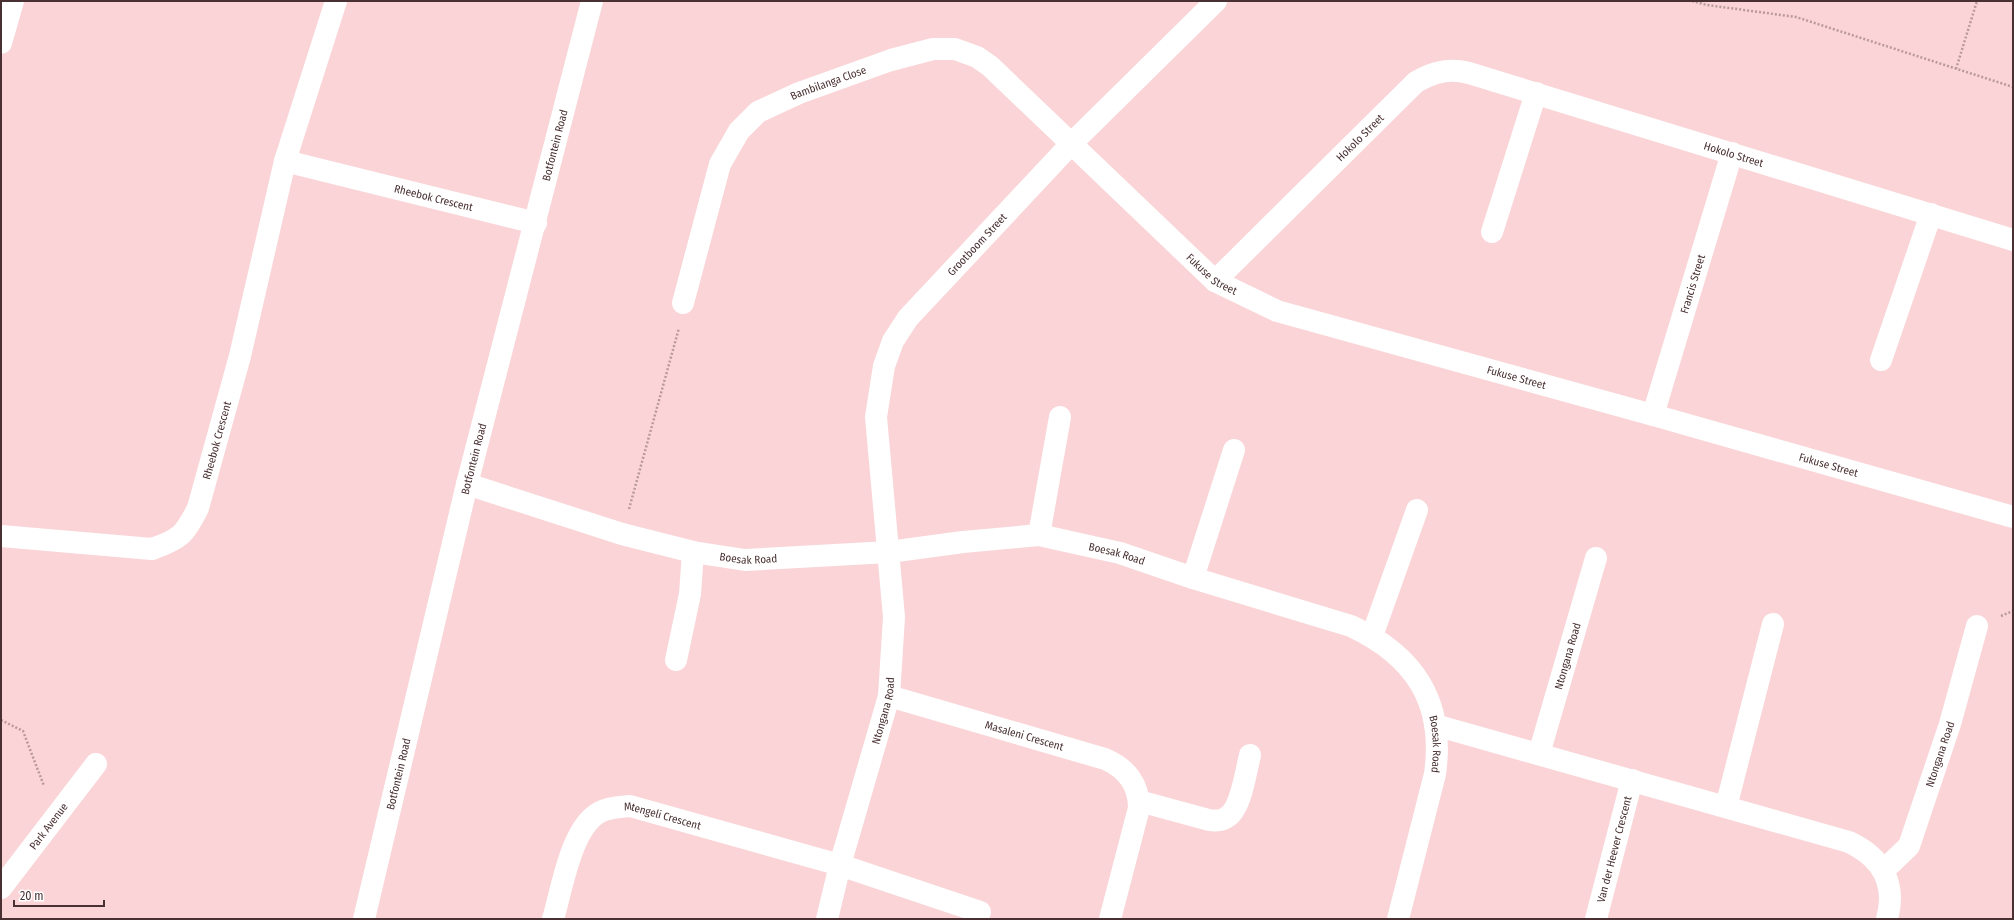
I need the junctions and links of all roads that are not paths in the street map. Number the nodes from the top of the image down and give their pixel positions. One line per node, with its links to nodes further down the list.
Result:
1 (13, 1): 5 (street)
2 (336, 1): 9 (street, Rheebok Crescent)
3 (592, 1): 11 (street, Botfontein Road)
4 (1216, 1): 7 (street, Grootboom Street)
5 (1, 43)
6 (1536, 93): 8 (street, Hokolo Street); 12 (street); 14 (street, Hokolo Street)
7 (1072, 143): 14 (street, Fukuse Street); 15 (street, Bambilanga Close); 26 (street, Grootboom Street)
8 (1732, 153): 10 (street, Hokolo Street); 17 (street, Francis Street)
9 (285, 161): 11 (street, Rheebok Crescent); 24 (street, Rheebok Crescent)
10 (1931, 214): 13 (street, Hokolo Street); 16 (street)
11 (536, 223): 20 (street, Botfontein Road)
12 (1492, 232)
13 (2013, 240)
14 (1215, 281): 17 (street, Fukuse Street)
15 (683, 303)
16 (1881, 360)
17 (1653, 415): 22 (street, Fukuse Street)
18 (1060, 416): 23 (street)
19 (1234, 450): 28 (street)
20 (467, 484): 25 (street, Boesak Road); 45 (street, Botfontein Road)
21 (1417, 510): 31 (street)
22 (2013, 517)
23 (1039, 535): 26 (street, Boesak Road); 28 (street, Boesak Road)
24 (1, 536)
25 (694, 552): 26 (street, Boesak Road); 32 (street)
26 (889, 552): 33 (street, Ntongana Road)
27 (1596, 558): 35 (street, Ntongana Road)
28 (1193, 578): 31 (street, Boesak Road)
29 (1773, 624): 40 (street)
30 (1977, 626): 42 (street, Ntongana Road)
31 (1372, 636): 34 (street, Boesak Road)
32 (676, 660)
33 (889, 696): 39 (street, Masaleni Crescent); 41 (street, Ntongana Road)
34 (1435, 725): 35 (street); 49 (street, Boesak Road)
35 (1539, 754): 38 (street)
36 (1250, 755): 39 (street)
37 (96, 764): 43 (street, Park Avenue)
38 (1632, 780): 40 (street); 50 (street, Van der Heever Crescent)
39 (1139, 801): 48 (street, Masaleni Crescent)
40 (1726, 807): 42 (street)
41 (840, 865): 44 (street); 46 (street, Mtengeli Crescent); 47 (street, Ntongana Road)
42 (1883, 871): 51 (street)
43 (1, 888)
44 (980, 912)
45 (364, 919)
46 (554, 919)
47 (827, 919)
48 (1110, 919)
49 (1398, 919)
50 (1596, 919)
51 (1887, 919)

